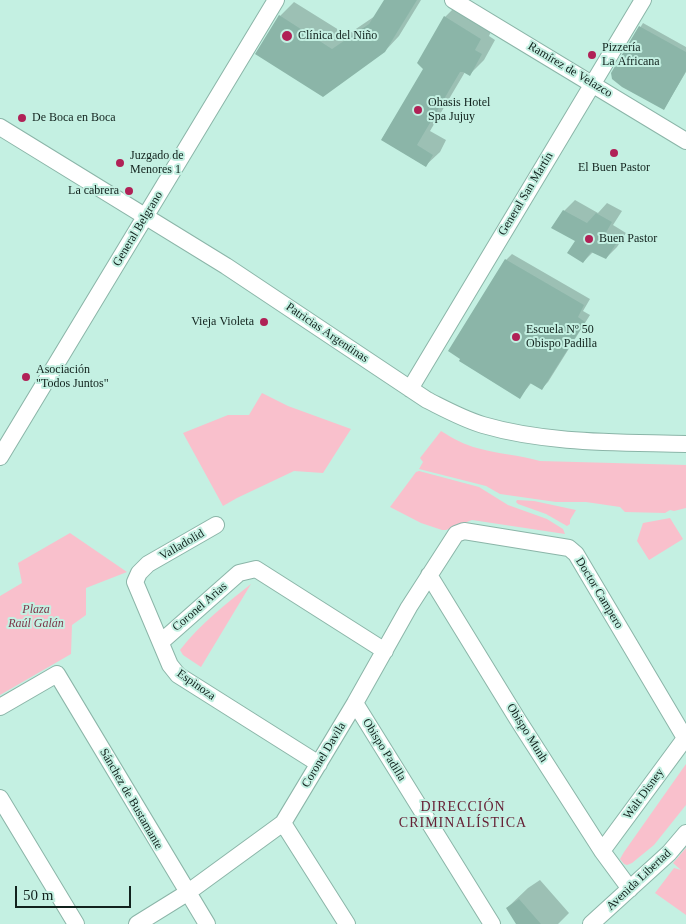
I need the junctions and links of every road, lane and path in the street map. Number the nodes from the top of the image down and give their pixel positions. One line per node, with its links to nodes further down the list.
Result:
1 (276, 0): 7 (street, General Belgrano)
2 (453, 0): 4 (street, Ramírez de Velazco)
3 (642, 0): 4 (street, General San Martín)
4 (592, 83): 6 (street, Ramírez de Velazco); 8 (street, General San Martín)
5 (0, 127): 7 (street, Patricias Argentinas)
6 (686, 141)
7 (146, 216): 8 (street, Patricias Argentinas); 10 (street, General Belgrano)
8 (410, 389): 9 (street, Patricias Argentinas)
9 (686, 444)
10 (0, 457)
11 (216, 525): 13 (street, Valladolid)
12 (456, 534): 14 (street, Coronel Davila); 19 (street, Doctor Campero)
13 (148, 564): 15 (street, Espinoza)
14 (429, 575): 16 (street, Coronel Davila); 24 (street, Obispo Munh)
15 (161, 642): 16 (street, Coronel Arias); 20 (street, Espinoza)
16 (385, 652): 17 (street, Coronel Davila)
17 (355, 703): 20 (street, Coronel Davila); 31 (street, Obispo Padilla)
18 (0, 707): 26 (street, Sánchez de Bustamante)
19 (686, 738): 24 (street, Walt Disney)
20 (319, 764): 22 (street, Coronel Davila)
21 (0, 798): 27 (street)
22 (283, 823): 26 (street, Coronel Davila); 30 (street)
23 (686, 834): 25 (street, Avenida Libertad)
24 (602, 851): 25 (street, Obispo Munh)
25 (630, 889): 32 (street, Avenida Libertad)
26 (187, 893): 28 (street, Coronel Davila); 29 (street, Sánchez de Bustamante)
27 (76, 924)
28 (137, 924)
29 (207, 924)
30 (347, 924)
31 (492, 924)
32 (591, 924)

